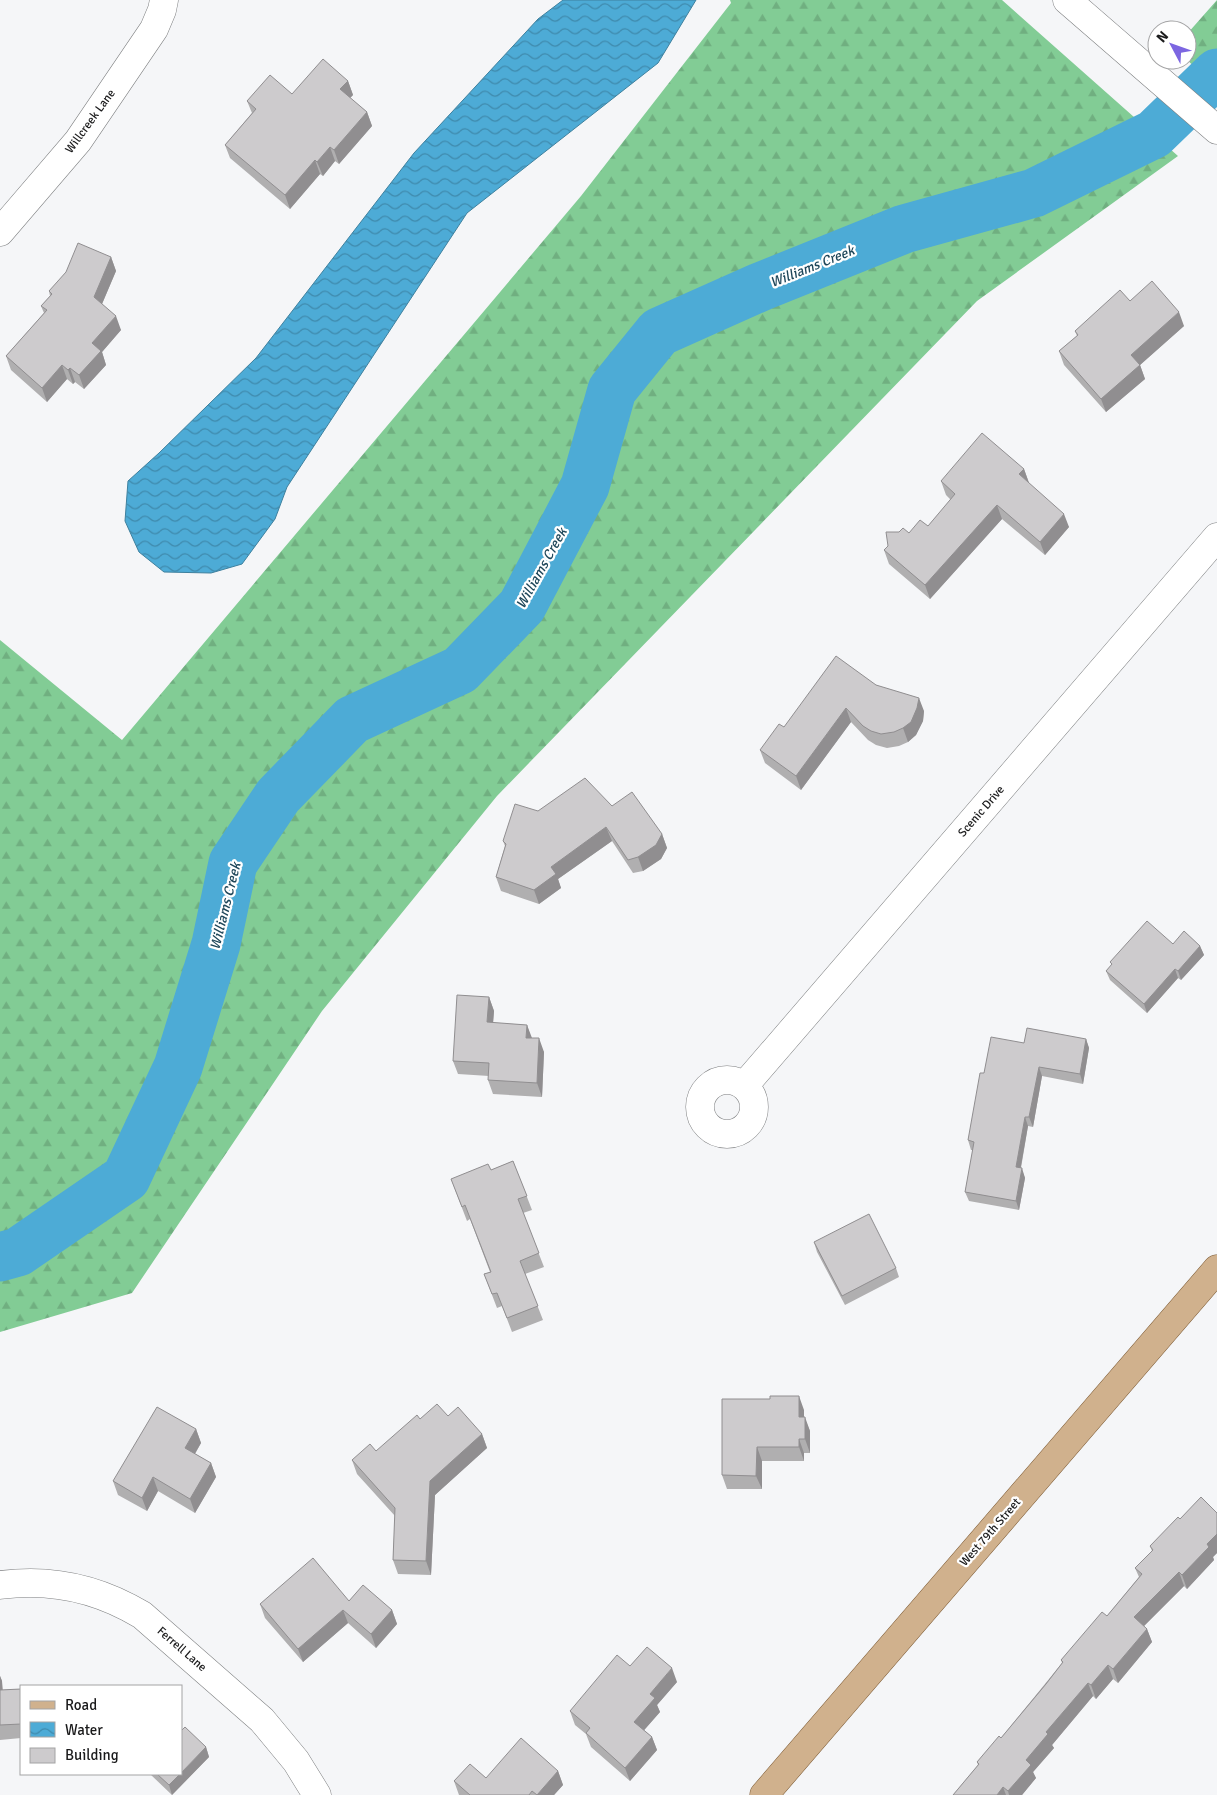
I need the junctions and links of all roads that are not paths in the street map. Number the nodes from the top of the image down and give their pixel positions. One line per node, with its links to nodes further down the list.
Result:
1 (164, 0): 4 (street, Willcreek Lane)
2 (1067, 0): 3 (street)
3 (1217, 130)
4 (0, 232)
5 (1217, 537): 6 (street, Scenic Drive)
6 (744, 1086)
7 (1217, 1269): 10 (main road, West 79th Street)
8 (0, 1585): 9 (street, Ferrell Lane)
9 (317, 1795)
10 (764, 1795)

